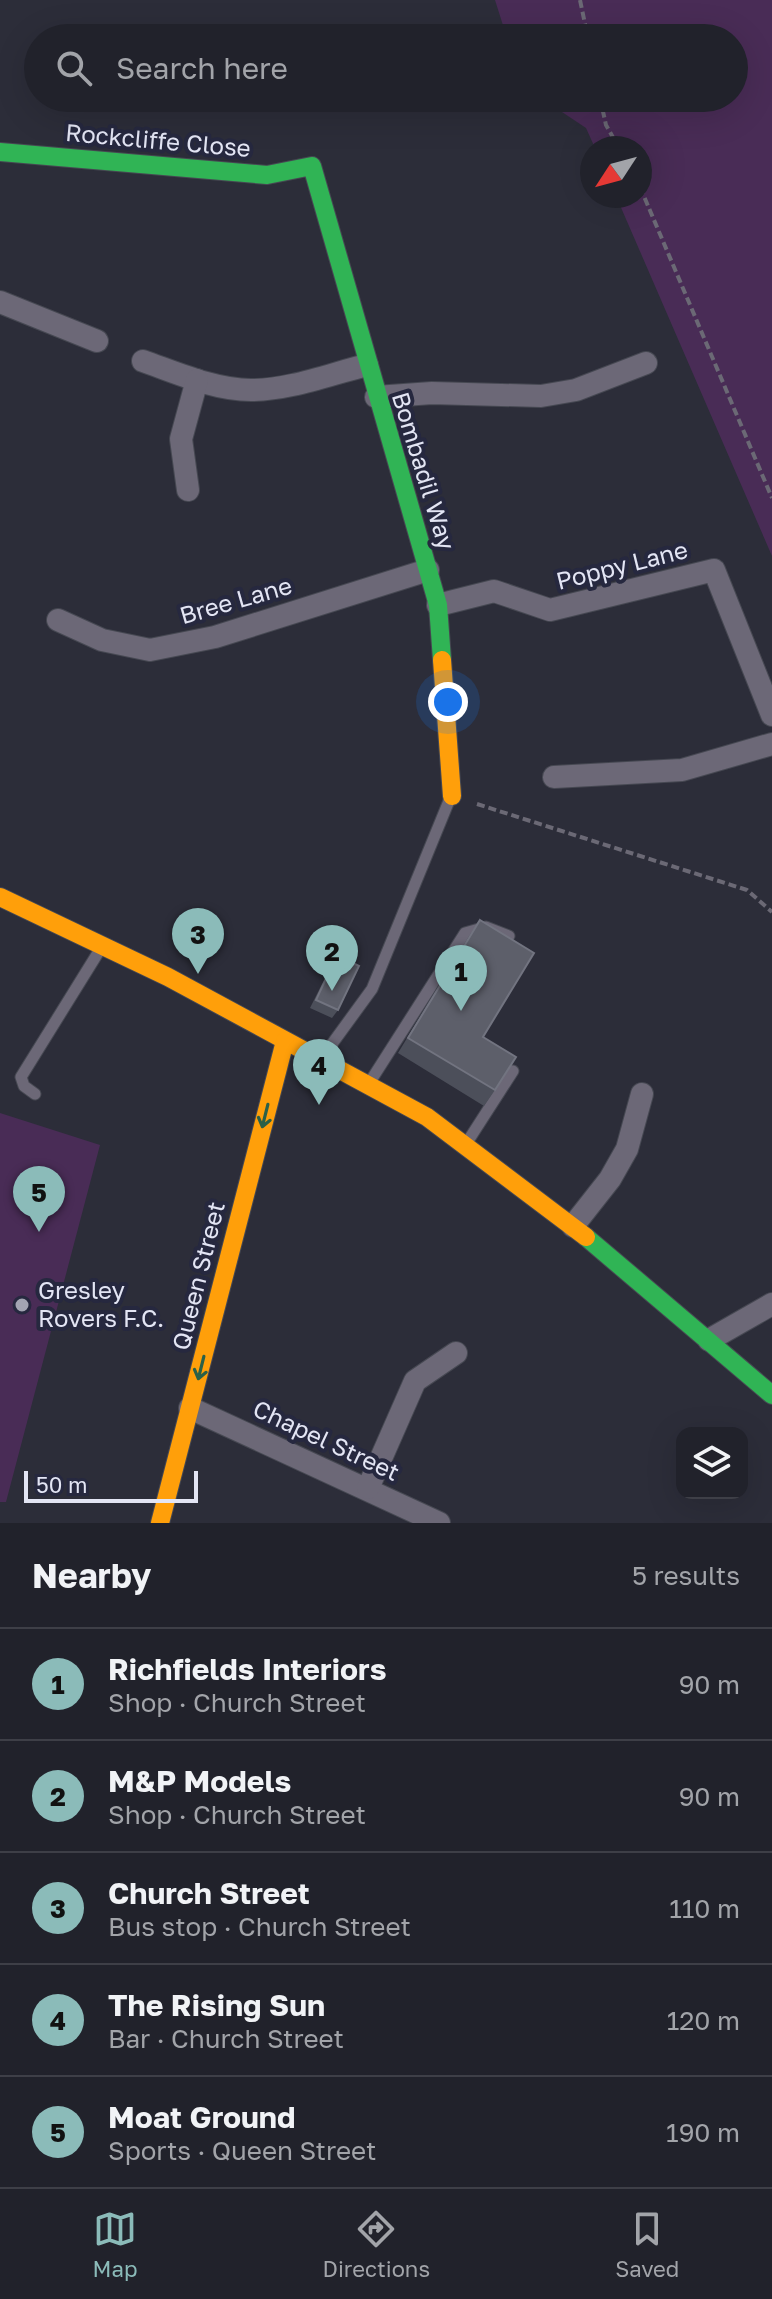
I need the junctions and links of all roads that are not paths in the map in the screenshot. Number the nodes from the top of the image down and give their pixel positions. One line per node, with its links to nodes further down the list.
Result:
1 (0, 152): 2 (street, Rockcliffe Close)
2 (312, 166): 7 (street, Bombadil Way)
3 (0, 302): 4 (street)
4 (97, 341)
5 (143, 361): 8 (street)
6 (646, 363): 9 (street)
7 (367, 365): 8 (street); 9 (street, Bombadil Way)
8 (197, 380): 10 (street)
9 (376, 397): 11 (street, Bombadil Way)
10 (188, 490)
11 (428, 570): 12 (street, Bombadil Way); 13 (street, Bree Lane)
12 (438, 605): 14 (street, Poppy Lane); 17 (street, Bombadil Way)
13 (58, 620)
14 (772, 715)
15 (772, 744): 16 (street)
16 (554, 777)
17 (452, 796): 22 (lane)
18 (0, 897): 20 (street)
19 (509, 936): 24 (lane)
20 (103, 944): 21 (street); 25 (lane)
21 (285, 1041): 22 (street); 33 (street, Queen Street, one-way to 33)
22 (320, 1060): 24 (street)
23 (513, 1071): 27 (lane)
24 (368, 1085): 27 (street)
25 (35, 1094)
26 (642, 1094): 28 (street)
27 (465, 1144): 28 (street)
28 (573, 1226): 30 (street)
29 (772, 1304): 30 (street)
30 (709, 1340): 32 (street)
31 (456, 1353): 34 (street)
32 (772, 1395)
33 (190, 1408): 34 (street, Chapel Street); 35 (street, Queen Street)
34 (368, 1488): 36 (street, Chapel Street)
35 (160, 1523)
36 (439, 1523)

